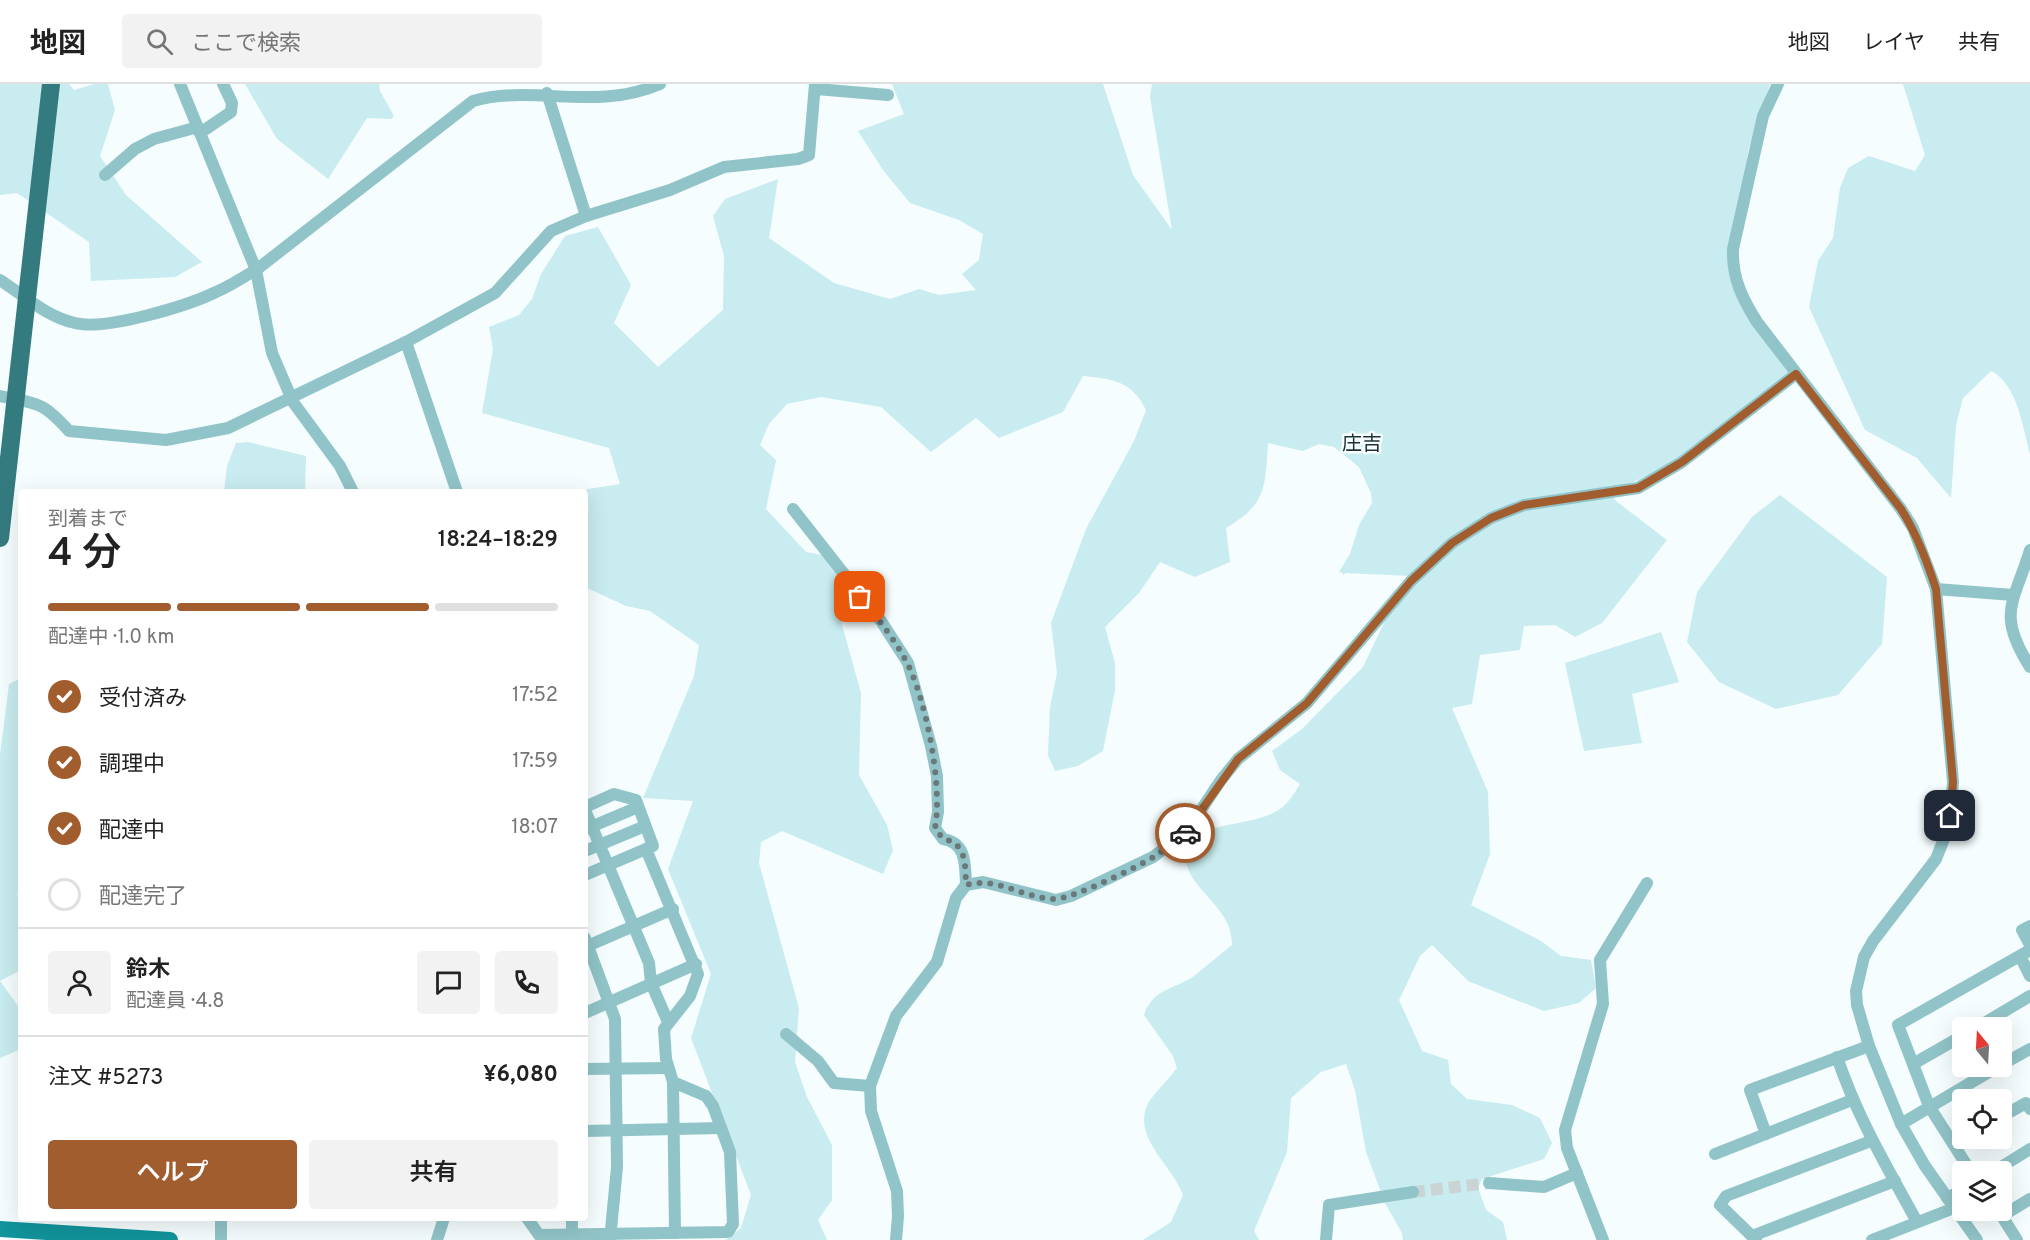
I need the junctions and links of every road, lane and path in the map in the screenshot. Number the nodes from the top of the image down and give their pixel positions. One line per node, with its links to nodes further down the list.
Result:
1 (51, 84): 22 (highway)
2 (180, 84): 10 (street)
3 (223, 84): 10 (street)
4 (660, 84): 8 (street)
5 (1778, 84): 16 (street)
6 (529, 87): 8 (street); 13 (street)
7 (815, 87): 9 (street); 12 (street)
8 (547, 93): 12 (street)
9 (888, 95)
10 (199, 130): 11 (street); 13 (street)
11 (105, 175)
12 (586, 216): 15 (street)
13 (256, 270): 14 (street); 18 (street)
14 (0, 280)
15 (406, 342): 18 (street); 20 (street)
16 (1796, 374): 24 (street); 37 (street)
17 (0, 396): 18 (street)
18 (291, 397): 19 (street)
19 (352, 489)
20 (456, 489)
21 (793, 509): 37 (street)
22 (0, 538)
23 (2030, 550): 25 (street)
24 (1936, 589): 25 (street); 55 (street)
25 (2013, 595): 26 (street)
26 (2030, 667)
27 (588, 807): 28 (street)
28 (638, 807): 29 (street); 30 (street)
29 (645, 826): 31 (street); 32 (street)
30 (589, 828): 31 (street)
31 (600, 844): 33 (street); 34 (street)
32 (646, 849): 34 (street); 38 (street)
33 (588, 850)
34 (609, 865): 35 (street); 39 (street)
35 (588, 874)
36 (1647, 883): 81 (street)
37 (966, 885): 65 (street)
38 (673, 909): 39 (street); 45 (street)
39 (634, 926): 41 (street); 47 (street)
40 (2030, 926): 42 (street)
41 (588, 943)
42 (2030, 945)
43 (588, 949): 49 (street)
44 (2025, 953): 46 (street); 59 (street)
45 (696, 964): 47 (street); 52 (street)
46 (2030, 976)
47 (651, 983): 49 (street); 52 (street)
48 (2030, 996): 51 (street)
49 (611, 1002): 50 (street); 60 (street)
50 (588, 1012)
51 (1995, 1017)
52 (668, 1022): 61 (street)
53 (786, 1034): 65 (street)
54 (1952, 1042): 59 (street)
55 (1869, 1046): 57 (street); 70 (street)
56 (2030, 1049): 58 (street)
57 (1837, 1057): 66 (street); 75 (street)
58 (2012, 1059)
59 (1913, 1064): 67 (street)
60 (616, 1068): 61 (street); 62 (street); 72 (street)
61 (668, 1068): 64 (street)
62 (588, 1069)
63 (1980, 1077): 67 (street)
64 (673, 1082): 71 (street); 73 (street)
65 (870, 1086): 102 (street)
66 (1852, 1100): 75 (street); 77 (street)
67 (1929, 1106): 70 (street); 76 (street)
68 (2030, 1108): 69 (street)
69 (2012, 1111)
70 (1901, 1124): 86 (street)
71 (721, 1128): 73 (street); 96 (street)
72 (618, 1130): 73 (street); 74 (street); 97 (street)
73 (673, 1130): 96 (street)
74 (588, 1131)
75 (1766, 1134): 79 (street)
76 (1952, 1135)
77 (1871, 1141): 82 (street); 98 (street)
78 (2030, 1149): 80 (street)
79 (1715, 1154)
80 (2011, 1161)
81 (1577, 1173): 83 (street); 104 (street)
82 (1895, 1181): 93 (street); 98 (street)
83 (1489, 1183)
84 (1413, 1192): 103 (street)
85 (2030, 1199): 87 (street)
86 (1950, 1203): 93 (street); 106 (street)
87 (2012, 1207)
88 (221, 1221): 100 (street)
89 (443, 1221): 101 (street)
90 (529, 1221): 95 (street)
91 (572, 1221): 95 (street)
92 (2005, 1221): 107 (street)
93 (1917, 1222): 105 (street)
94 (0, 1229): 99 (main road)
95 (572, 1234): 97 (street)
96 (667, 1235): 97 (street)
97 (610, 1237)
98 (1754, 1238)
99 (170, 1240)
100 (221, 1240)
101 (437, 1240)
102 (896, 1240)
103 (1326, 1240)
104 (1603, 1240)
105 (1872, 1240)
106 (1977, 1240)
107 (2017, 1240)

